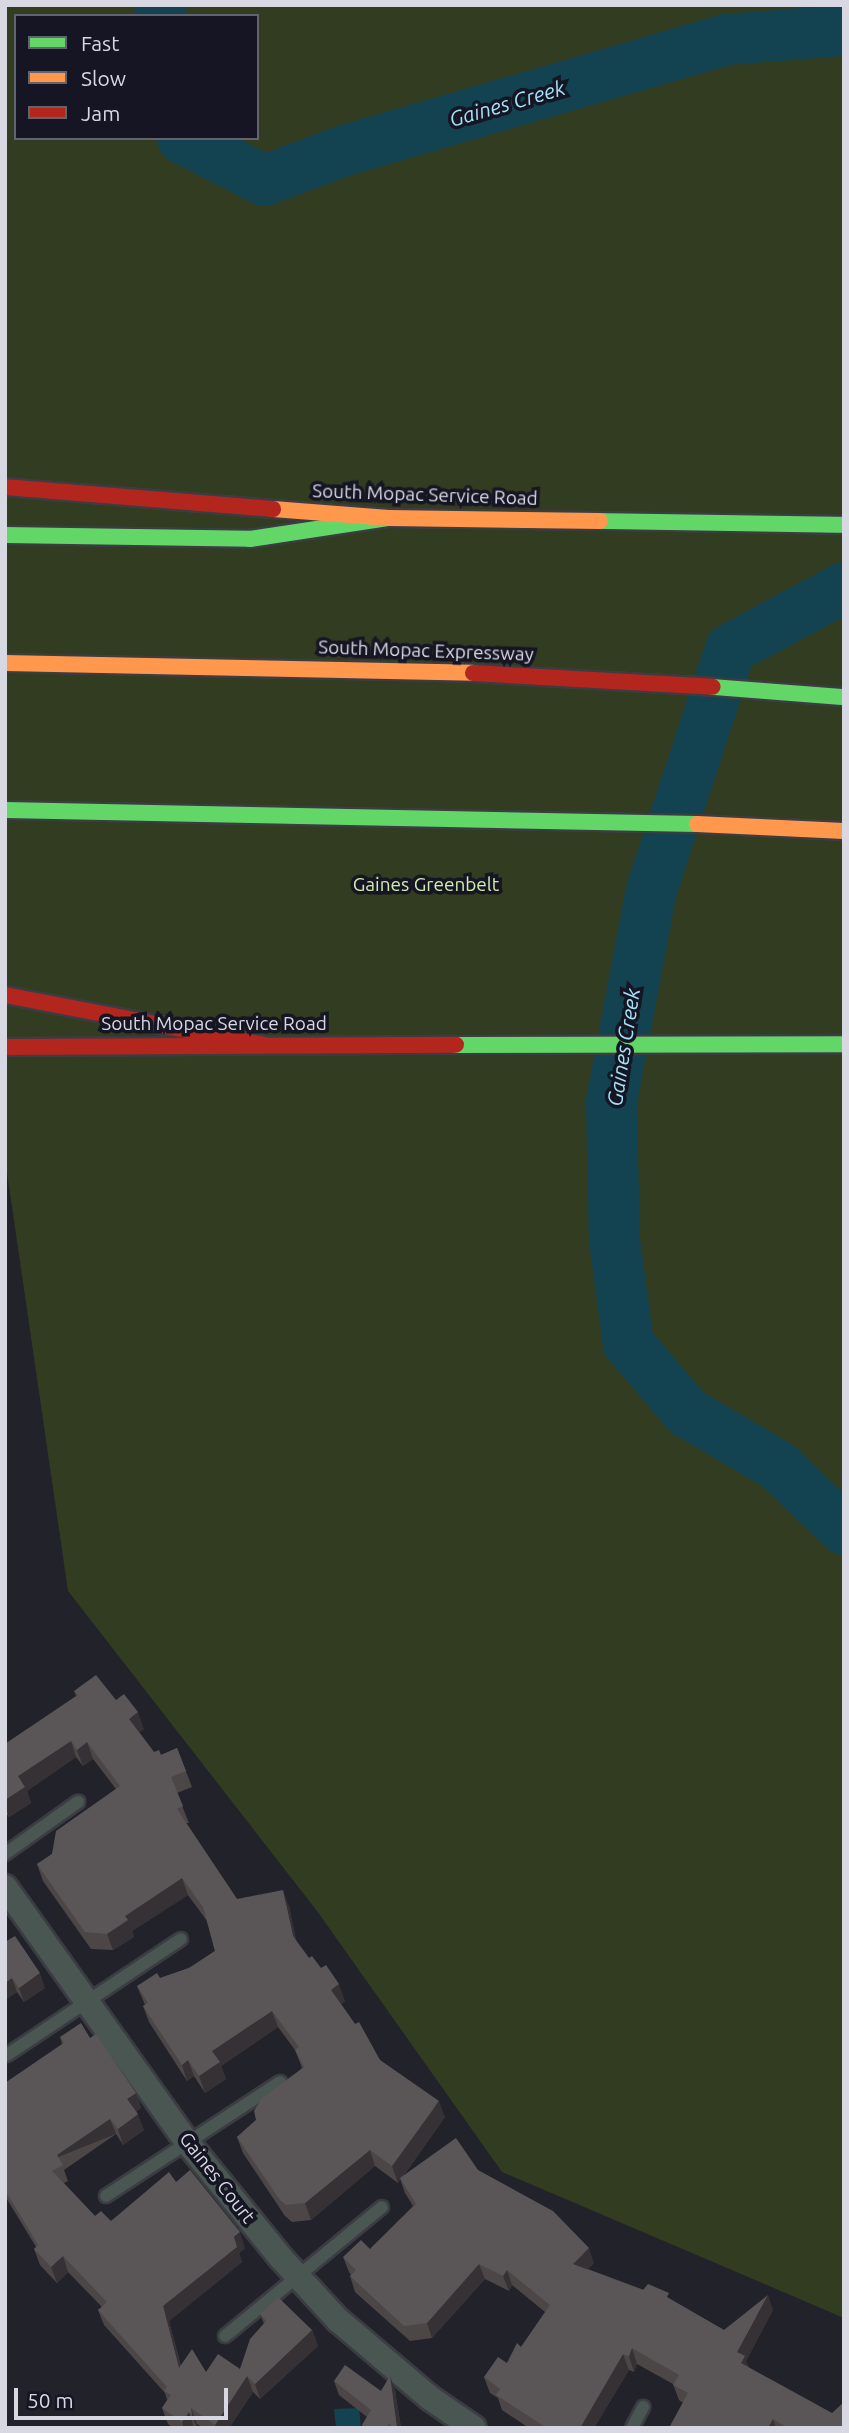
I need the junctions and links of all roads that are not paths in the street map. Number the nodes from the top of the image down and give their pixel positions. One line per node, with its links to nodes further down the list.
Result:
1 (5, 487): 2 (main road, South Mopac Service Road)
2 (389, 518): 3 (main road, South Mopac Service Road); 4 (main road)
3 (844, 525)
4 (5, 535)
5 (5, 663): 6 (main road, South Mopac Expressway)
6 (844, 697)
7 (5, 810): 8 (main road)
8 (844, 831)
9 (5, 995): 11 (main road)
10 (844, 1044): 11 (main road, South Mopac Service Road)
11 (265, 1045): 12 (main road, South Mopac Service Road)
12 (5, 1046)
13 (78, 1802): 14 (lane)
14 (5, 1854)
15 (5, 1887): 17 (street, Gaines Court)
16 (181, 1939): 17 (lane)
17 (86, 2002): 18 (lane); 20 (street, Gaines Court)
18 (6, 2055)
19 (280, 2082): 20 (lane)
20 (187, 2142): 21 (lane); 23 (street, Gaines Court)
21 (106, 2196)
22 (382, 2207): 23 (lane)
23 (297, 2277): 24 (lane); 26 (street, Gaines Court)
24 (225, 2336)
25 (643, 2407): 27 (lane)
26 (474, 2428)
27 (632, 2428)

